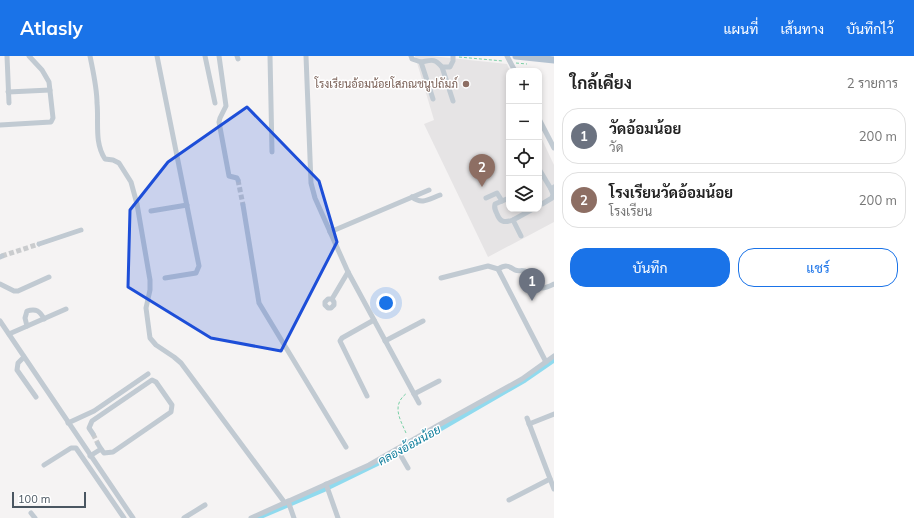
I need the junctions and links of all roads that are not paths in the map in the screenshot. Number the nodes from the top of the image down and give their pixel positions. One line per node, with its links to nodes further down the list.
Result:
1 (7, 56): 20 (street)
2 (28, 56): 19 (street)
3 (90, 56): 93 (street)
4 (157, 56): 41 (street)
5 (205, 56): 24 (street)
6 (219, 56): 31 (street)
7 (270, 56): 28 (street)
8 (306, 56): 47 (street)
9 (411, 56): 16 (street)
10 (453, 56): 17 (street)
11 (507, 56): 18 (street)
12 (516, 56): 14 (main road)
13 (554, 56): 14 (main road)
14 (539, 58): 15 (main road)
15 (554, 60)
16 (422, 62): 17 (street); 21 (street)
17 (442, 67): 22 (street)
18 (513, 68)
19 (50, 90): 20 (street); 25 (street)
20 (8, 92): 23 (street)
21 (433, 99)
22 (453, 102)
23 (9, 103)
24 (215, 103)
25 (0, 125)
26 (542, 125): 27 (street)
27 (554, 148)
28 (272, 152)
29 (542, 174): 30 (street)
30 (545, 179): 32 (street); 33 (street)
31 (238, 180)
32 (542, 180)
33 (553, 188): 40 (street)
34 (429, 190): 36 (street)
35 (440, 195): 36 (street)
36 (412, 197): 47 (street)
37 (486, 198): 39 (street)
38 (506, 199): 39 (street)
39 (502, 201): 45 (street)
40 (542, 204)
41 (187, 205): 43 (street); 53 (street)
42 (243, 205): 81 (street)
43 (151, 211)
44 (528, 212): 45 (street)
45 (513, 220): 48 (street)
46 (81, 230): 49 (street)
47 (330, 232): 51 (street)
48 (521, 236)
49 (39, 244)
50 (498, 269): 54 (street); 56 (street); 68 (street)
51 (348, 272): 57 (street); 60 (street)
52 (49, 277): 55 (street)
53 (165, 278)
54 (441, 278)
55 (0, 284)
56 (554, 284)
57 (332, 299)
58 (66, 309): 59 (street)
59 (44, 318): 63 (street); 63 (street)
60 (374, 320): 65 (street); 72 (street)
61 (0, 321): 64 (street)
62 (423, 321): 65 (street)
63 (27, 326): 64 (street)
64 (9, 334): 67 (street)
65 (385, 341): 71 (street)
66 (554, 356): 68 (street)
67 (24, 357): 73 (street); 77 (street)
68 (546, 362): 83 (street)
69 (148, 374): 77 (street)
70 (439, 381): 71 (street)
71 (413, 392): 74 (street)
72 (366, 396)
73 (36, 397)
74 (419, 403)
75 (554, 414): 78 (street)
76 (527, 418): 78 (street)
77 (68, 423): 84 (street)
78 (529, 424): 89 (street)
79 (93, 434): 82 (street)
80 (98, 444): 82 (street)
81 (346, 447)
82 (101, 450): 84 (street)
83 (399, 451): 87 (street); 90 (street)
84 (90, 456): 86 (street)
85 (44, 465): 88 (street)
86 (98, 467): 88 (street); 98 (street)
87 (408, 468)
88 (92, 471): 97 (street)
89 (550, 479): 91 (street); 92 (street)
90 (327, 486): 93 (street); 102 (street)
91 (554, 489)
92 (510, 500)
93 (288, 503): 100 (street); 101 (street)
94 (205, 505): 99 (street)
95 (31, 513): 96 (street)
96 (35, 518)
97 (124, 518)
98 (133, 518)
99 (184, 518)
100 (251, 518)
101 (294, 518)
102 (338, 518)

